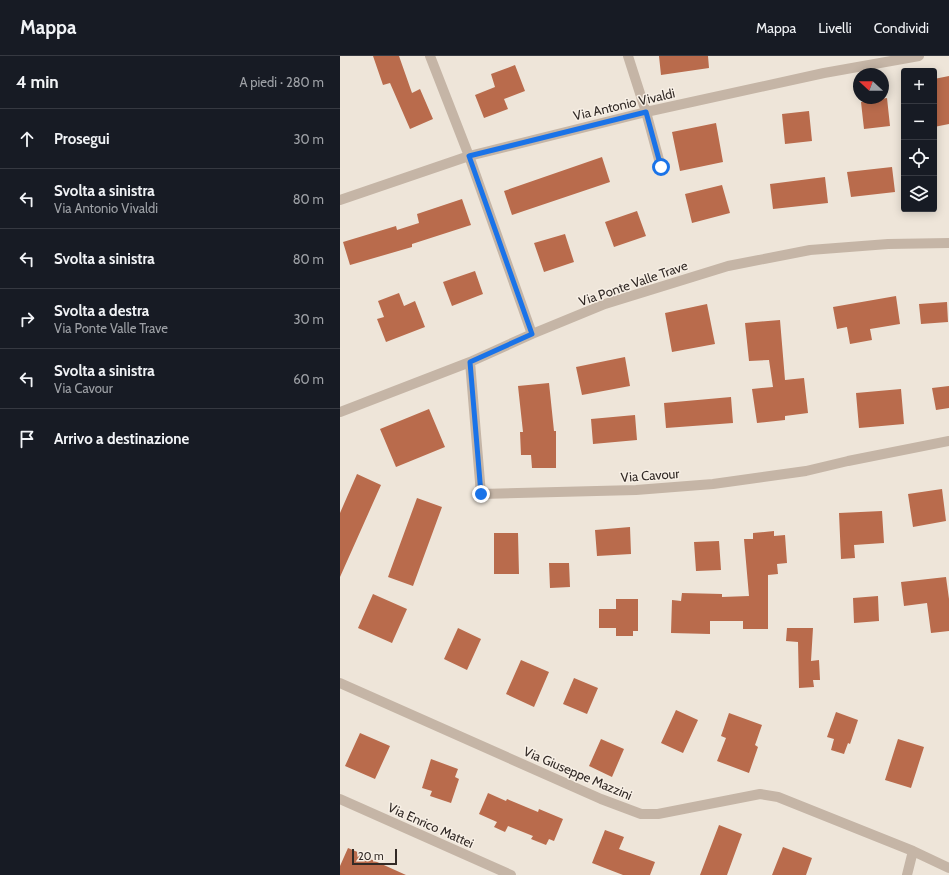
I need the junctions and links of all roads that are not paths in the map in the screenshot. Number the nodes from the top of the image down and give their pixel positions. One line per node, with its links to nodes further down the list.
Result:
1 (430, 56): 5 (street)
2 (628, 56): 4 (street)
3 (919, 56): 4 (street, Via Antonio Vivaldi)
4 (646, 112): 5 (street, Via Antonio Vivaldi); 6 (street)
5 (469, 156): 7 (street, Via Antonio Vivaldi); 9 (street)
6 (661, 167)
7 (340, 200)
8 (949, 243): 9 (street, Via Ponte Valle Trave)
9 (532, 334): 10 (street, Via Ponte Valle Trave)
10 (470, 362): 11 (street, Via Ponte Valle Trave); 12 (street, Via Cavour)
11 (340, 412)
12 (949, 441)
13 (340, 682): 15 (street, Via Giuseppe Mazzini)
14 (340, 798): 17 (street, Via Enrico Mattei)
15 (913, 851): 16 (street, Via Giuseppe Mazzini); 18 (street)
16 (949, 868)
17 (511, 875)
18 (907, 875)

